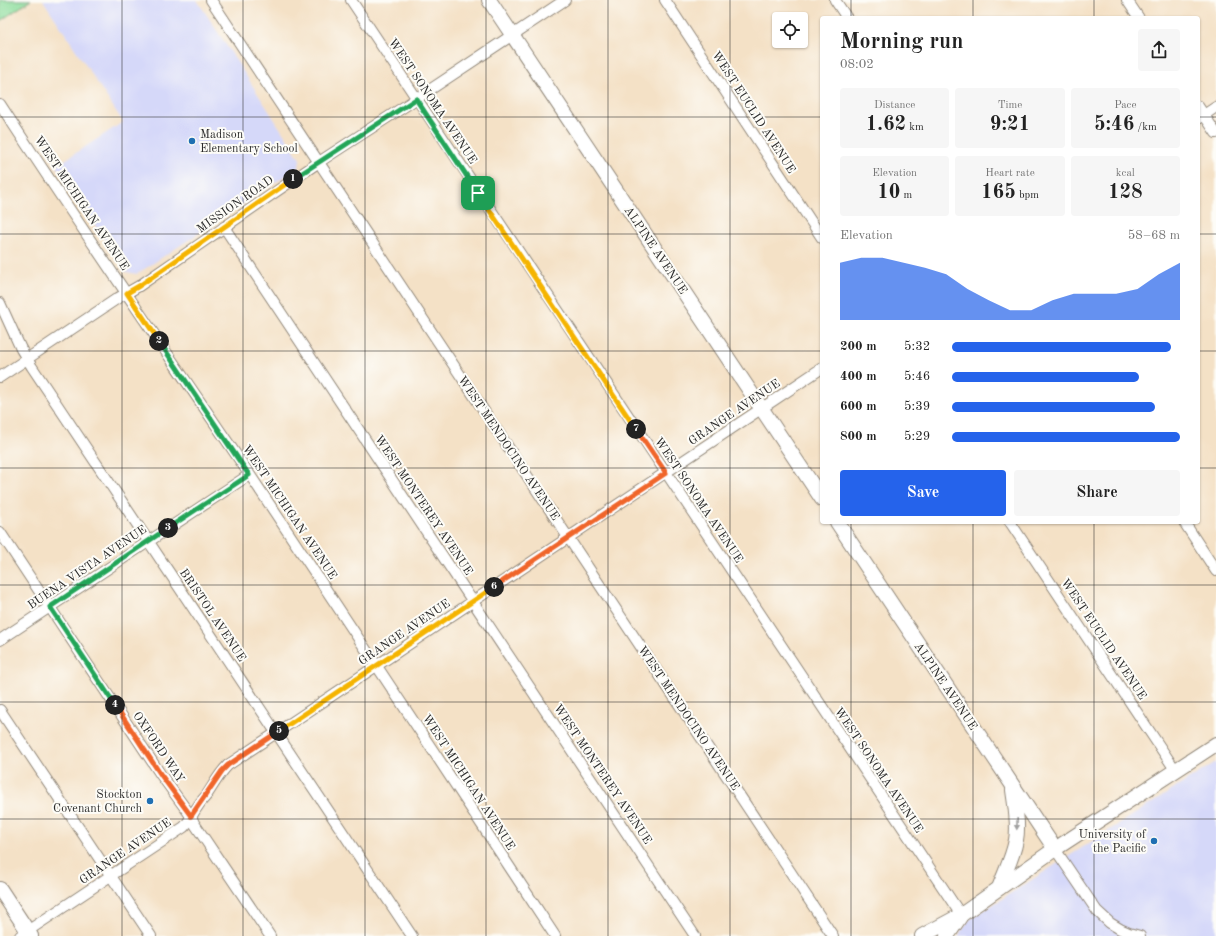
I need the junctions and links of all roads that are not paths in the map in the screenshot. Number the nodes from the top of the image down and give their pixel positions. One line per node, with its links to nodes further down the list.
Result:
1 (211, 0): 16 (street, WEST MENDOCINO AVENUE)
2 (351, 0): 11 (street, WEST SONOMA AVENUE)
3 (489, 0): 10 (street, ALPINE AVENUE)
4 (565, 0): 10 (street, MISSION ROAD)
5 (665, 0): 18 (street, WEST EUCLID AVENUE)
6 (835, 0): 8 (street)
7 (1127, 0): 9 (street)
8 (846, 16)
9 (1138, 16)
10 (513, 35): 11 (street, MISSION ROAD); 24 (street, ALPINE AVENUE)
11 (416, 99): 16 (street, MISSION ROAD); 25 (street, WEST SONOMA AVENUE)
12 (0, 104): 19 (street, WEST MICHIGAN AVENUE)
13 (1216, 107): 14 (street)
14 (1201, 117): 15 (street)
15 (1216, 133)
16 (319, 162): 17 (street, MISSION ROAD); 32 (street, WEST MENDOCINO AVENUE)
17 (224, 228): 19 (street, MISSION ROAD); 35 (street, WEST MONTEREY AVENUE)
18 (820, 235)
19 (127, 293): 21 (street, MISSION ROAD); 26 (street, WEST MICHIGAN AVENUE)
20 (0, 303): 21 (street, BRISTOL AVENUE)
21 (27, 358): 23 (street, MISSION ROAD); 33 (street, BRISTOL AVENUE)
22 (820, 369): 24 (street, GRANGE AVENUE)
23 (0, 377)
24 (762, 409): 25 (street, GRANGE AVENUE); 27 (street, ALPINE AVENUE)
25 (666, 473): 32 (street, GRANGE AVENUE); 49 (street, WEST SONOMA AVENUE)
26 (249, 475): 33 (street, BUENA VISTA AVENUE); 38 (street, WEST MICHIGAN AVENUE)
27 (820, 496)
28 (838, 524): 43 (street, ALPINE AVENUE)
29 (1011, 524): 42 (street, WEST EUCLID AVENUE)
30 (1185, 524): 34 (street)
31 (0, 532): 36 (street, OXFORD WAY)
32 (569, 537): 35 (street, GRANGE AVENUE); 56 (street, WEST MENDOCINO AVENUE)
33 (148, 542): 36 (street, BUENA VISTA AVENUE); 40 (street, BRISTOL AVENUE)
34 (1216, 571)
35 (472, 602): 38 (street, GRANGE AVENUE); 55 (street, WEST MONTEREY AVENUE)
36 (50, 607): 37 (street, BUENA VISTA AVENUE); 44 (street, OXFORD WAY)
37 (0, 640)
38 (377, 666): 40 (street, GRANGE AVENUE); 54 (street, WEST MICHIGAN AVENUE)
39 (0, 710): 46 (street)
40 (276, 733): 44 (street, GRANGE AVENUE); 53 (street, BRISTOL AVENUE)
41 (1216, 744): 42 (street)
42 (1176, 771): 45 (street)
43 (1013, 786): 45 (street, ALPINE AVENUE); 47 (street, one-way to 47)
44 (191, 816): 46 (street, GRANGE AVENUE); 52 (street, OXFORD WAY)
45 (1055, 849): 47 (street); 59 (street)
46 (110, 876): 50 (street, GRANGE AVENUE); 51 (street)
47 (1000, 888): 49 (street)
48 (0, 890): 50 (street)
49 (961, 914): 57 (street); 58 (street)
50 (26, 934)
51 (150, 936)
52 (270, 936)
53 (412, 936)
54 (555, 936)
55 (695, 936)
56 (833, 936)
57 (922, 936)
58 (946, 936)
59 (1140, 936)

